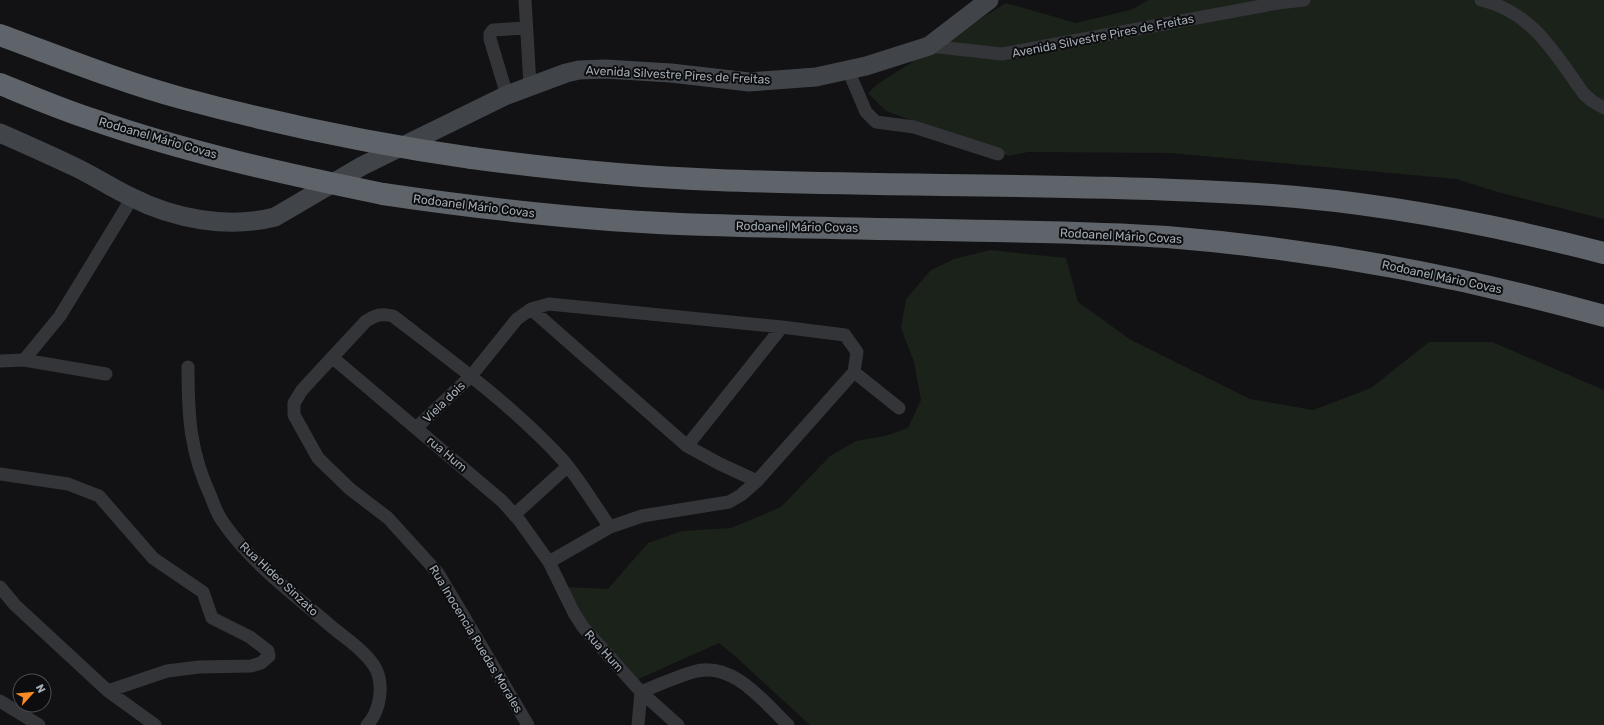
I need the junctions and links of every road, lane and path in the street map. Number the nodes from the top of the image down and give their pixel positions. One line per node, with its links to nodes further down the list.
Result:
1 (526, 0): 6 (street)
2 (989, 0): 8 (street)
3 (1304, 0): 5 (street, Avenida Silvestre Pires de Freitas)
4 (1481, 0): 13 (street)
5 (1281, 1): 8 (street, Avenida Silvestre Pires de Freitas)
6 (526, 28): 11 (street); 12 (street)
7 (0, 35): 17 (highway, bridge)
8 (928, 46): 9 (street, Avenida Silvestre Pires de Freitas)
9 (848, 70): 11 (street, Avenida Silvestre Pires de Freitas); 15 (street)
10 (0, 84): 19 (highway, Rodoanel Mário Covas, bridge)
11 (530, 85): 12 (street, Avenida Silvestre Pires de Freitas)
12 (507, 95): 16 (street, Avenida Silvestre Pires de Freitas)
13 (1604, 108)
14 (0, 133): 16 (street, Avenida Silvestre Pires de Freitas)
15 (998, 154)
16 (132, 198): 22 (street)
17 (1604, 253)
18 (531, 309): 20 (street); 27 (street, Viela dois); 30 (street)
19 (1604, 316)
20 (782, 326): 25 (street); 30 (street)
21 (333, 358): 27 (street); 29 (street, rua Hum); 44 (street, Rua Inocencia Ruedas Morales)
22 (24, 360): 23 (street); 26 (street)
23 (0, 361)
24 (188, 367): 43 (street, Rua Hideo Sinzato)
25 (854, 372): 28 (street); 33 (street)
26 (106, 374)
27 (471, 376): 29 (street, Viela dois); 31 (street)
28 (899, 408)
29 (416, 428): 34 (street, rua Hum)
30 (687, 446): 33 (street)
31 (567, 467): 34 (street); 35 (street)
32 (0, 474): 38 (street)
33 (757, 481): 35 (street)
34 (514, 515): 36 (street, rua Hum)
35 (610, 527): 36 (street)
36 (549, 562): 39 (street, Rua Hum)
37 (0, 587): 38 (street)
38 (108, 691): 42 (street)
39 (641, 692): 45 (street); 46 (street, Rua Hum); 47 (street)
40 (0, 701): 41 (street)
41 (39, 725)
42 (155, 725)
43 (367, 725)
44 (528, 725)
45 (638, 725)
46 (678, 725)
47 (788, 725)

